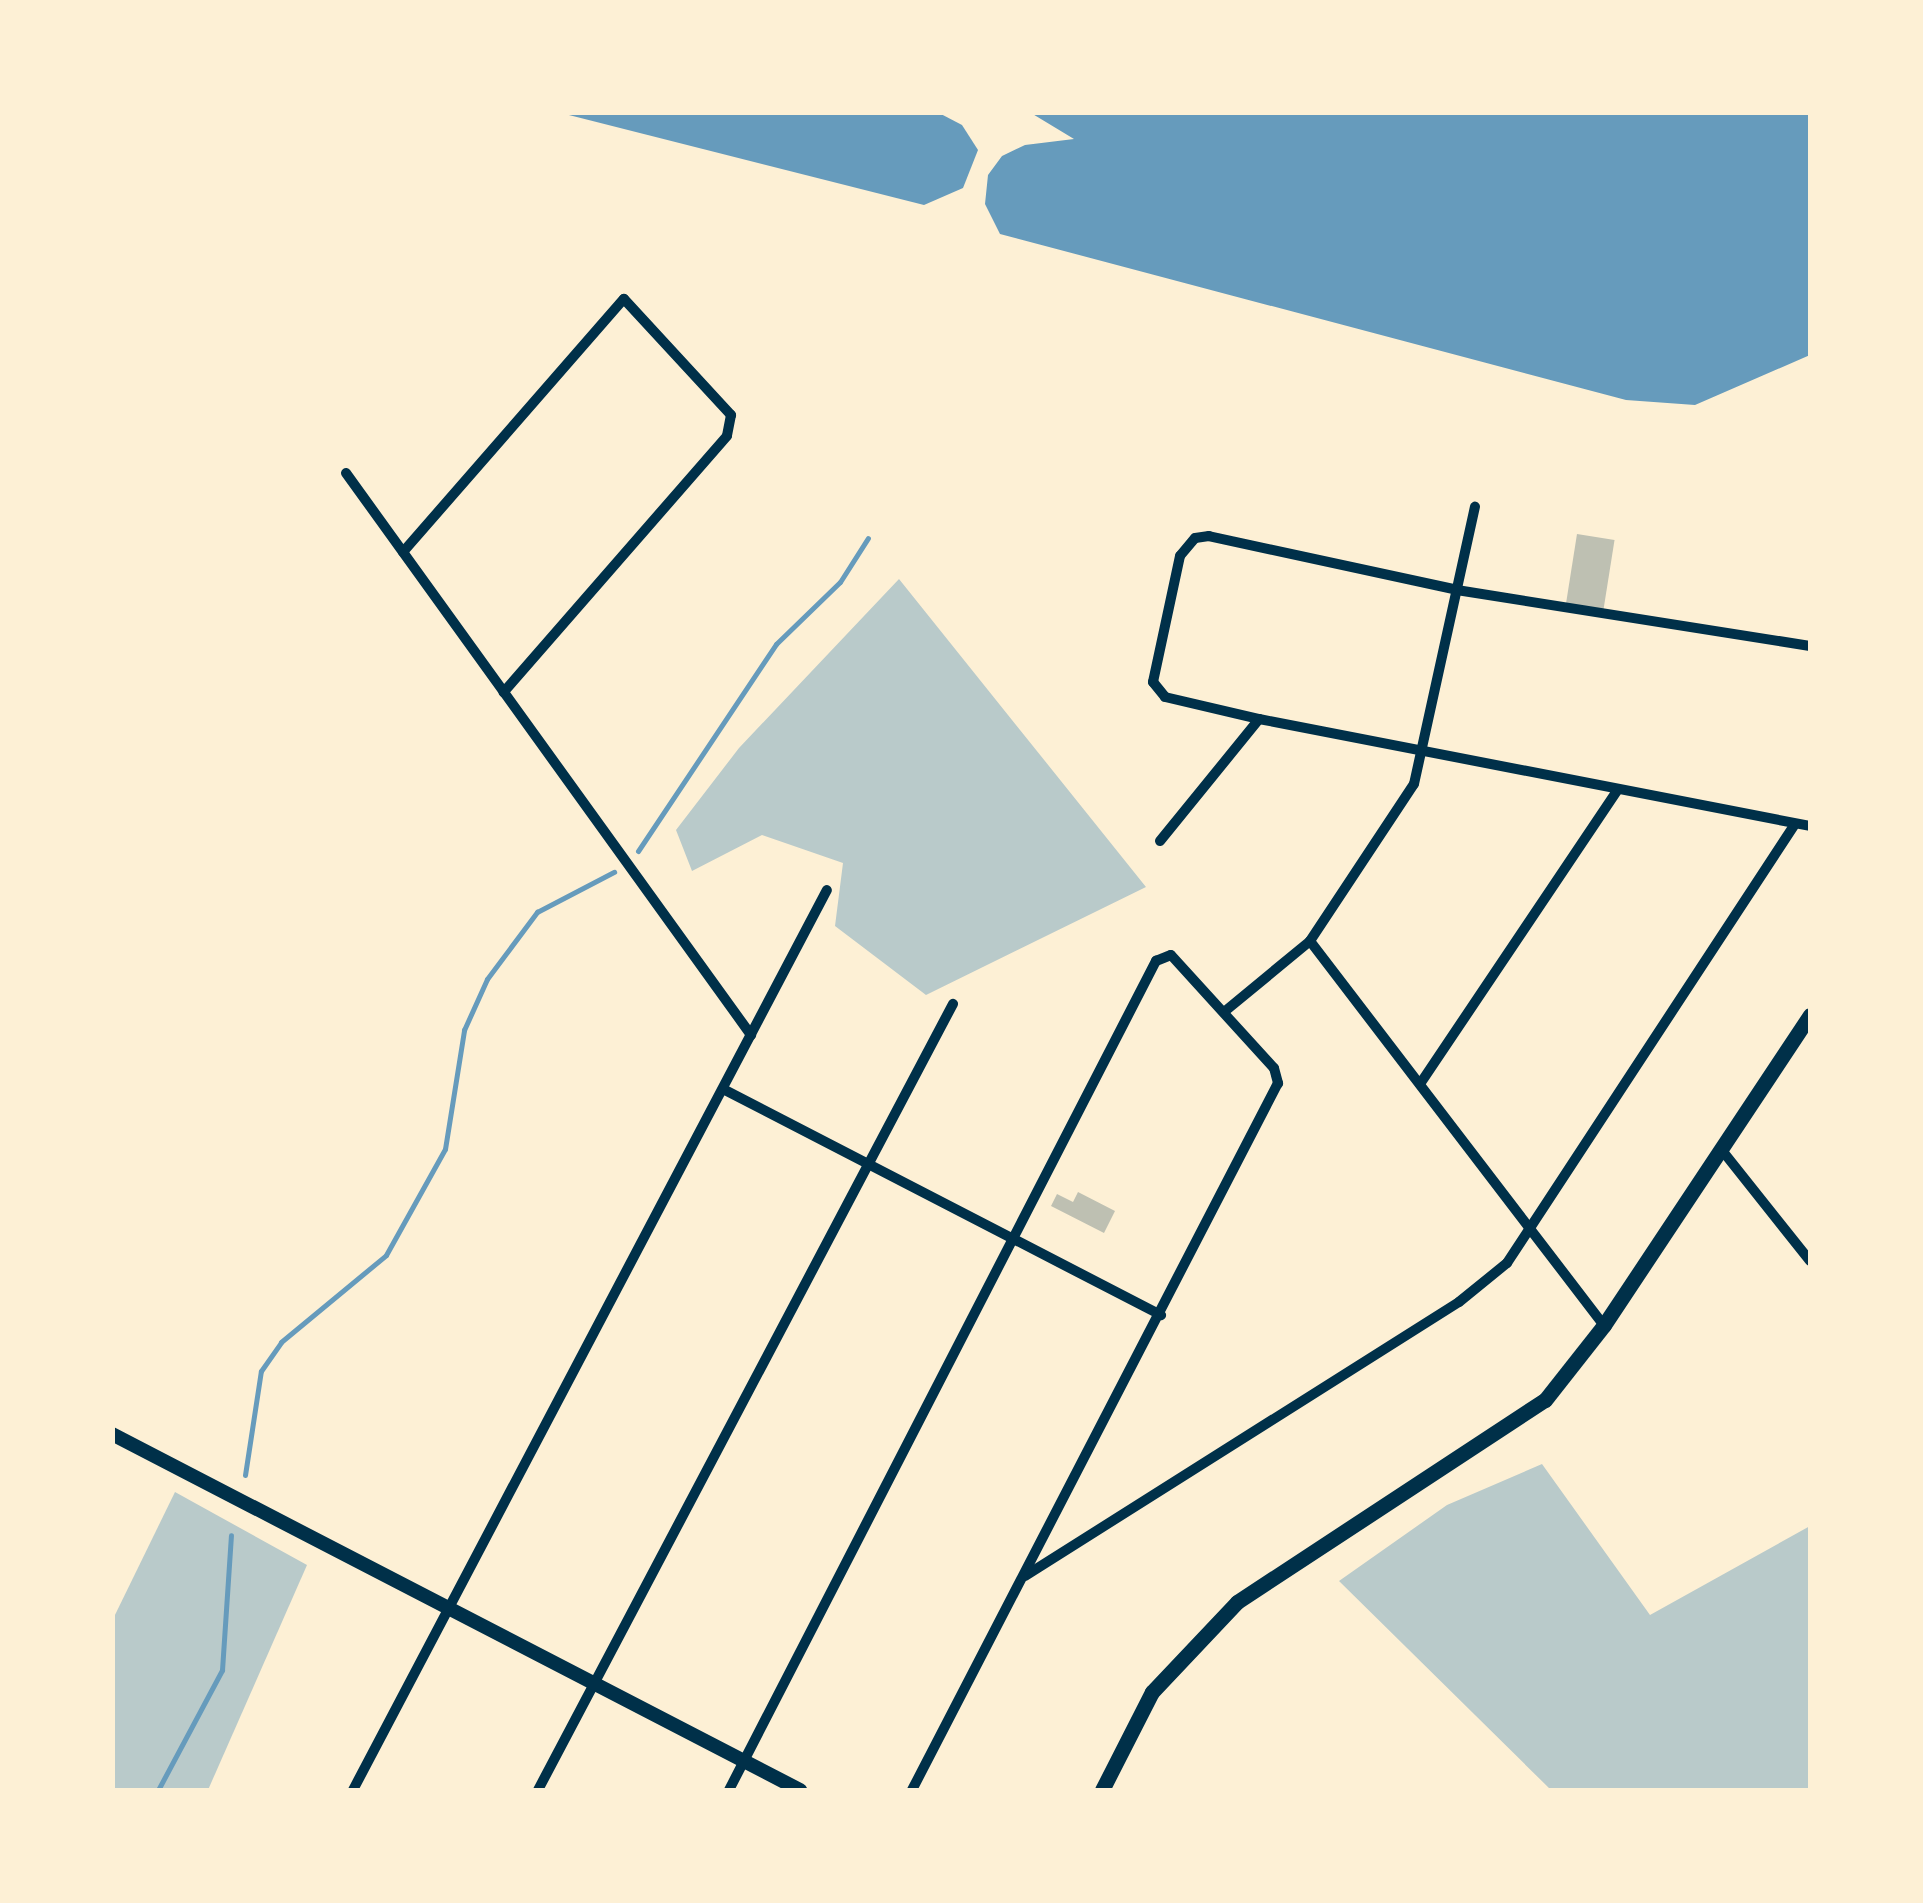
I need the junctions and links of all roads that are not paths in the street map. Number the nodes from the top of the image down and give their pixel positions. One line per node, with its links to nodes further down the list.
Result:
1 (346, 473): 3 (street)
2 (1476, 508): 4 (street)
3 (403, 552): 6 (street); 6 (street)
4 (1458, 590): 5 (street); 7 (street); 8 (street)
5 (1810, 646)
6 (504, 692): 18 (street)
7 (1258, 719): 8 (street); 12 (street)
8 (1423, 754): 9 (street); 14 (street)
9 (1616, 791): 10 (street); 19 (street)
10 (1796, 824): 11 (street); 23 (street)
11 (1810, 826)
12 (1160, 842)
13 (827, 890): 18 (street)
14 (1310, 942): 16 (street); 19 (street)
15 (953, 1004): 22 (street)
16 (1224, 1012): 24 (street); 26 (street)
17 (1810, 1015): 21 (main road)
18 (751, 1036): 20 (street)
19 (1420, 1084): 23 (street)
20 (723, 1088): 22 (street); 30 (street)
21 (1721, 1149): 25 (street); 27 (main road)
22 (869, 1164): 24 (street); 31 (street)
23 (1528, 1227): 27 (street); 29 (street)
24 (1015, 1240): 26 (street); 32 (street)
25 (1810, 1261)
26 (1161, 1315): 29 (street)
27 (1604, 1325): 38 (main road)
28 (112, 1434): 30 (street)
29 (1024, 1576): 37 (street)
30 (450, 1610): 31 (street); 33 (street)
31 (595, 1684): 32 (street); 34 (street)
32 (744, 1762): 35 (street); 36 (street)
33 (353, 1790)
34 (538, 1790)
35 (729, 1790)
36 (800, 1790)
37 (912, 1790)
38 (1102, 1790)

